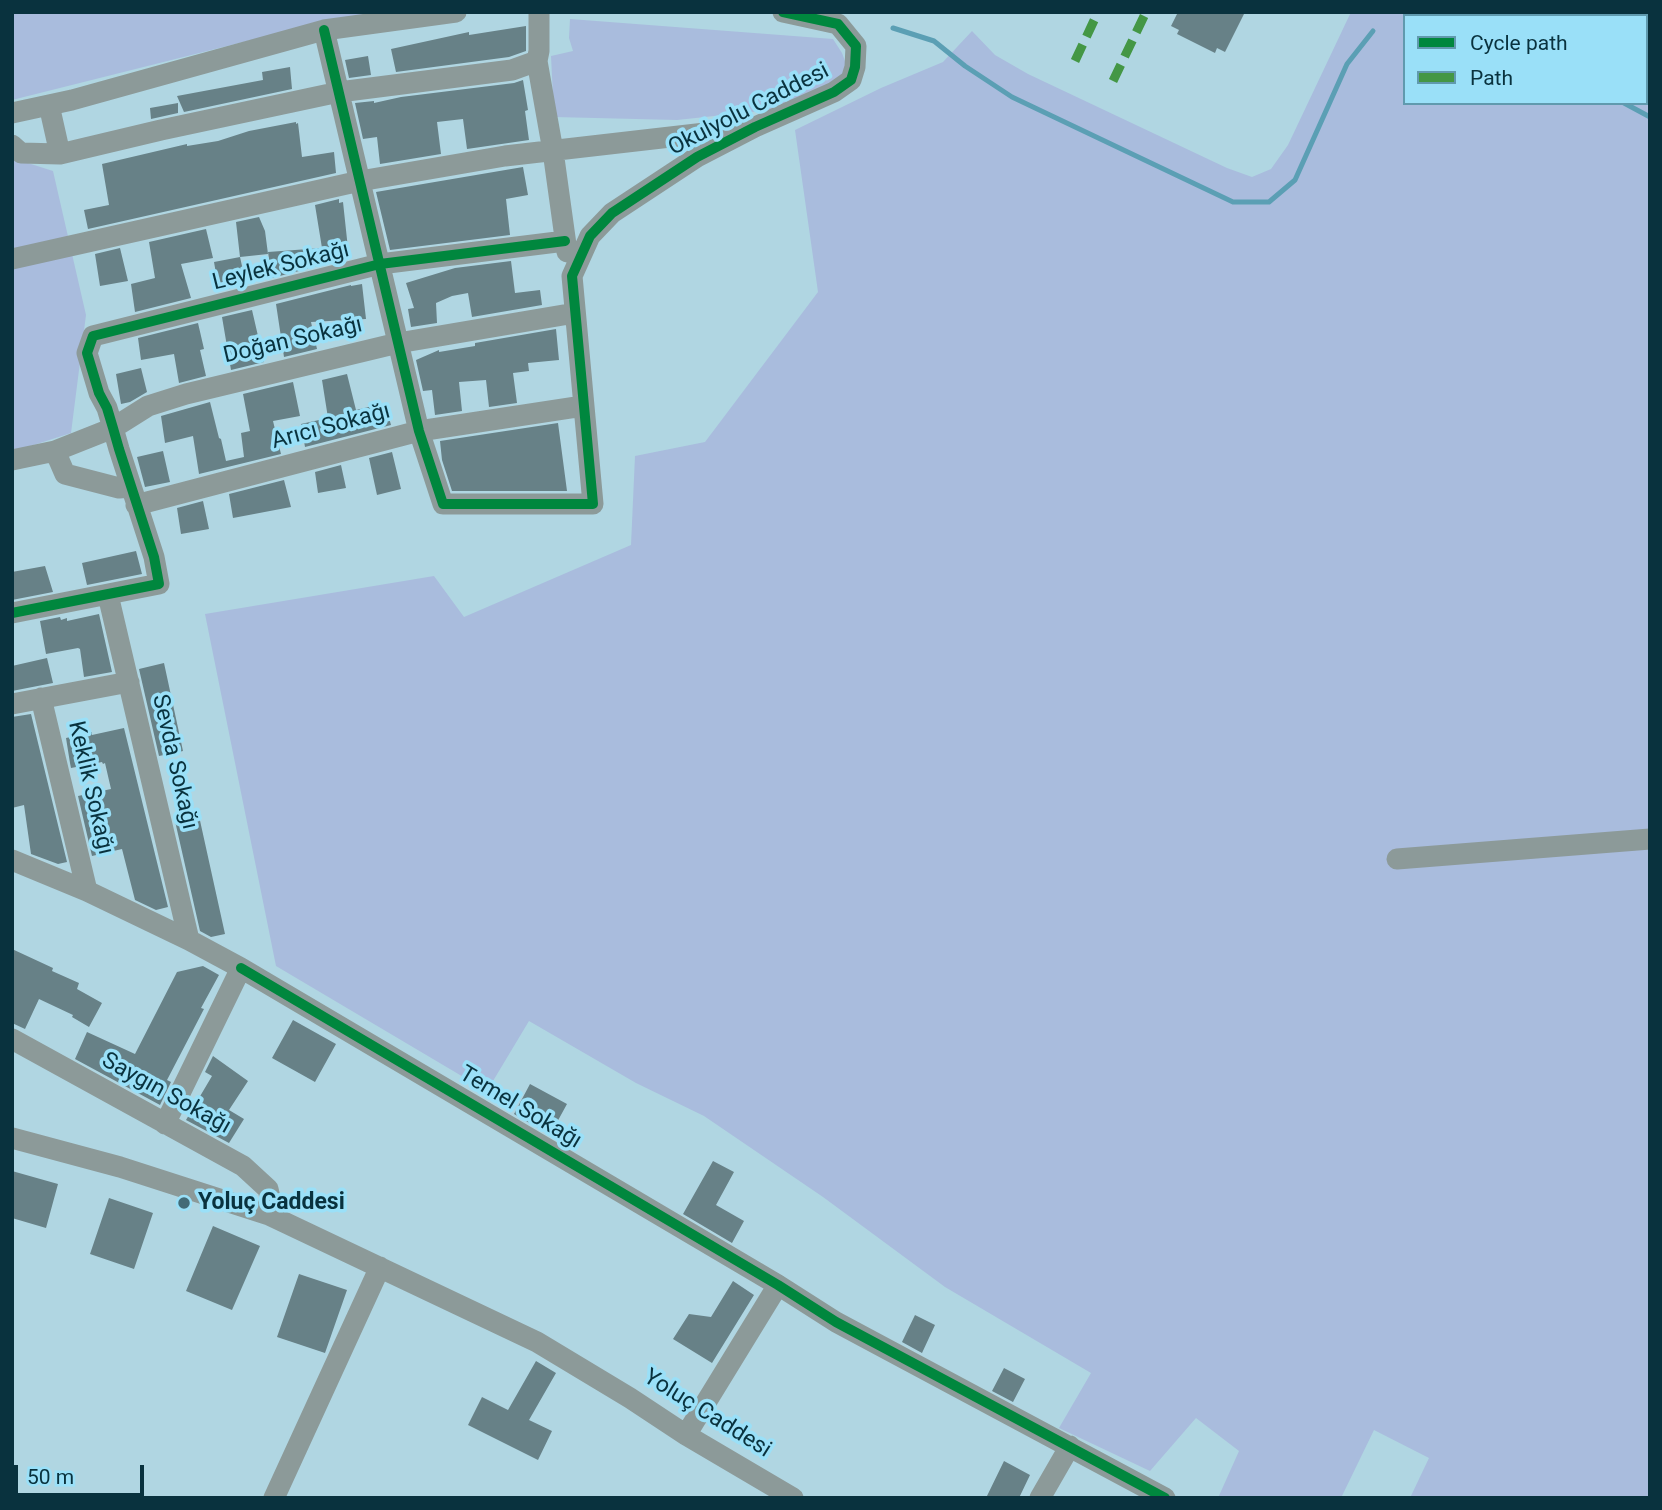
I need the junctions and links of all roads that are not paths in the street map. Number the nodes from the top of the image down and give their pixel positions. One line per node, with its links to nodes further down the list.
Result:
1 (456, 12): 5 (street)
2 (539, 12): 6 (street)
3 (783, 12): 4 (street, Okulyolu Caddesi)
4 (825, 16): 10 (street, Okulyolu Caddesi)
5 (324, 30): 7 (street); 8 (street)
6 (537, 61): 7 (street); 12 (street)
7 (339, 92): 13 (street); 14 (street)
8 (49, 105): 9 (street); 13 (street)
9 (12, 113)
10 (755, 127): 12 (street); 18 (street, Okulyolu Caddesi)
11 (12, 145): 13 (street)
12 (553, 151): 14 (street); 15 (street)
13 (60, 154)
14 (360, 181): 16 (street); 17 (street)
15 (565, 241): 17 (street, Leylek Sokağı); 18 (street)
16 (12, 259)
17 (380, 264): 20 (street); 22 (street, Leylek Sokağı)
18 (572, 276): 19 (street, Okulyolu Caddesi)
19 (575, 313): 20 (street, Doğan Sokağı); 21 (street, Okulyolu Caddesi)
20 (398, 343): 22 (street, Doğan Sokağı); 23 (street)
21 (583, 406): 23 (street, Arıcı Sokağı); 23 (street, Okulyolu Caddesi)
22 (113, 428): 24 (street, Doğan Sokağı); 26 (street)
23 (419, 431): 26 (street, Arıcı Sokağı)
24 (55, 452): 25 (street, Doğan Sokağı); 26 (street)
25 (12, 460)
26 (133, 496): 27 (street)
27 (108, 595): 28 (street); 29 (street, Sevda Sokağı)
28 (12, 613)
29 (129, 682): 30 (street); 36 (street, Sevda Sokağı)
30 (41, 698): 31 (street); 35 (street, Keklik Sokağı)
31 (12, 704)
32 (1650, 839): 33 (street)
33 (1397, 859)
34 (12, 860): 35 (street, Temel Sokağı)
35 (87, 891): 36 (street, Temel Sokağı)
36 (189, 940): 37 (street, Temel Sokağı)
37 (241, 968): 39 (street); 43 (street, Temel Sokağı)
38 (12, 1039): 39 (street, Saygın Sokağı)
39 (165, 1124): 41 (street, Saygın Sokağı)
40 (12, 1138): 41 (street, Yoluç Caddesi)
41 (269, 1214): 42 (street, Yoluç Caddesi)
42 (380, 1267): 44 (street, Yoluç Caddesi); 46 (street)
43 (778, 1285): 44 (street); 45 (street, Temel Sokağı)
44 (686, 1435): 47 (street, Yoluç Caddesi)
45 (1070, 1446): 48 (street); 49 (street)
46 (274, 1498)
47 (793, 1498)
48 (1040, 1498)
49 (1165, 1498)

